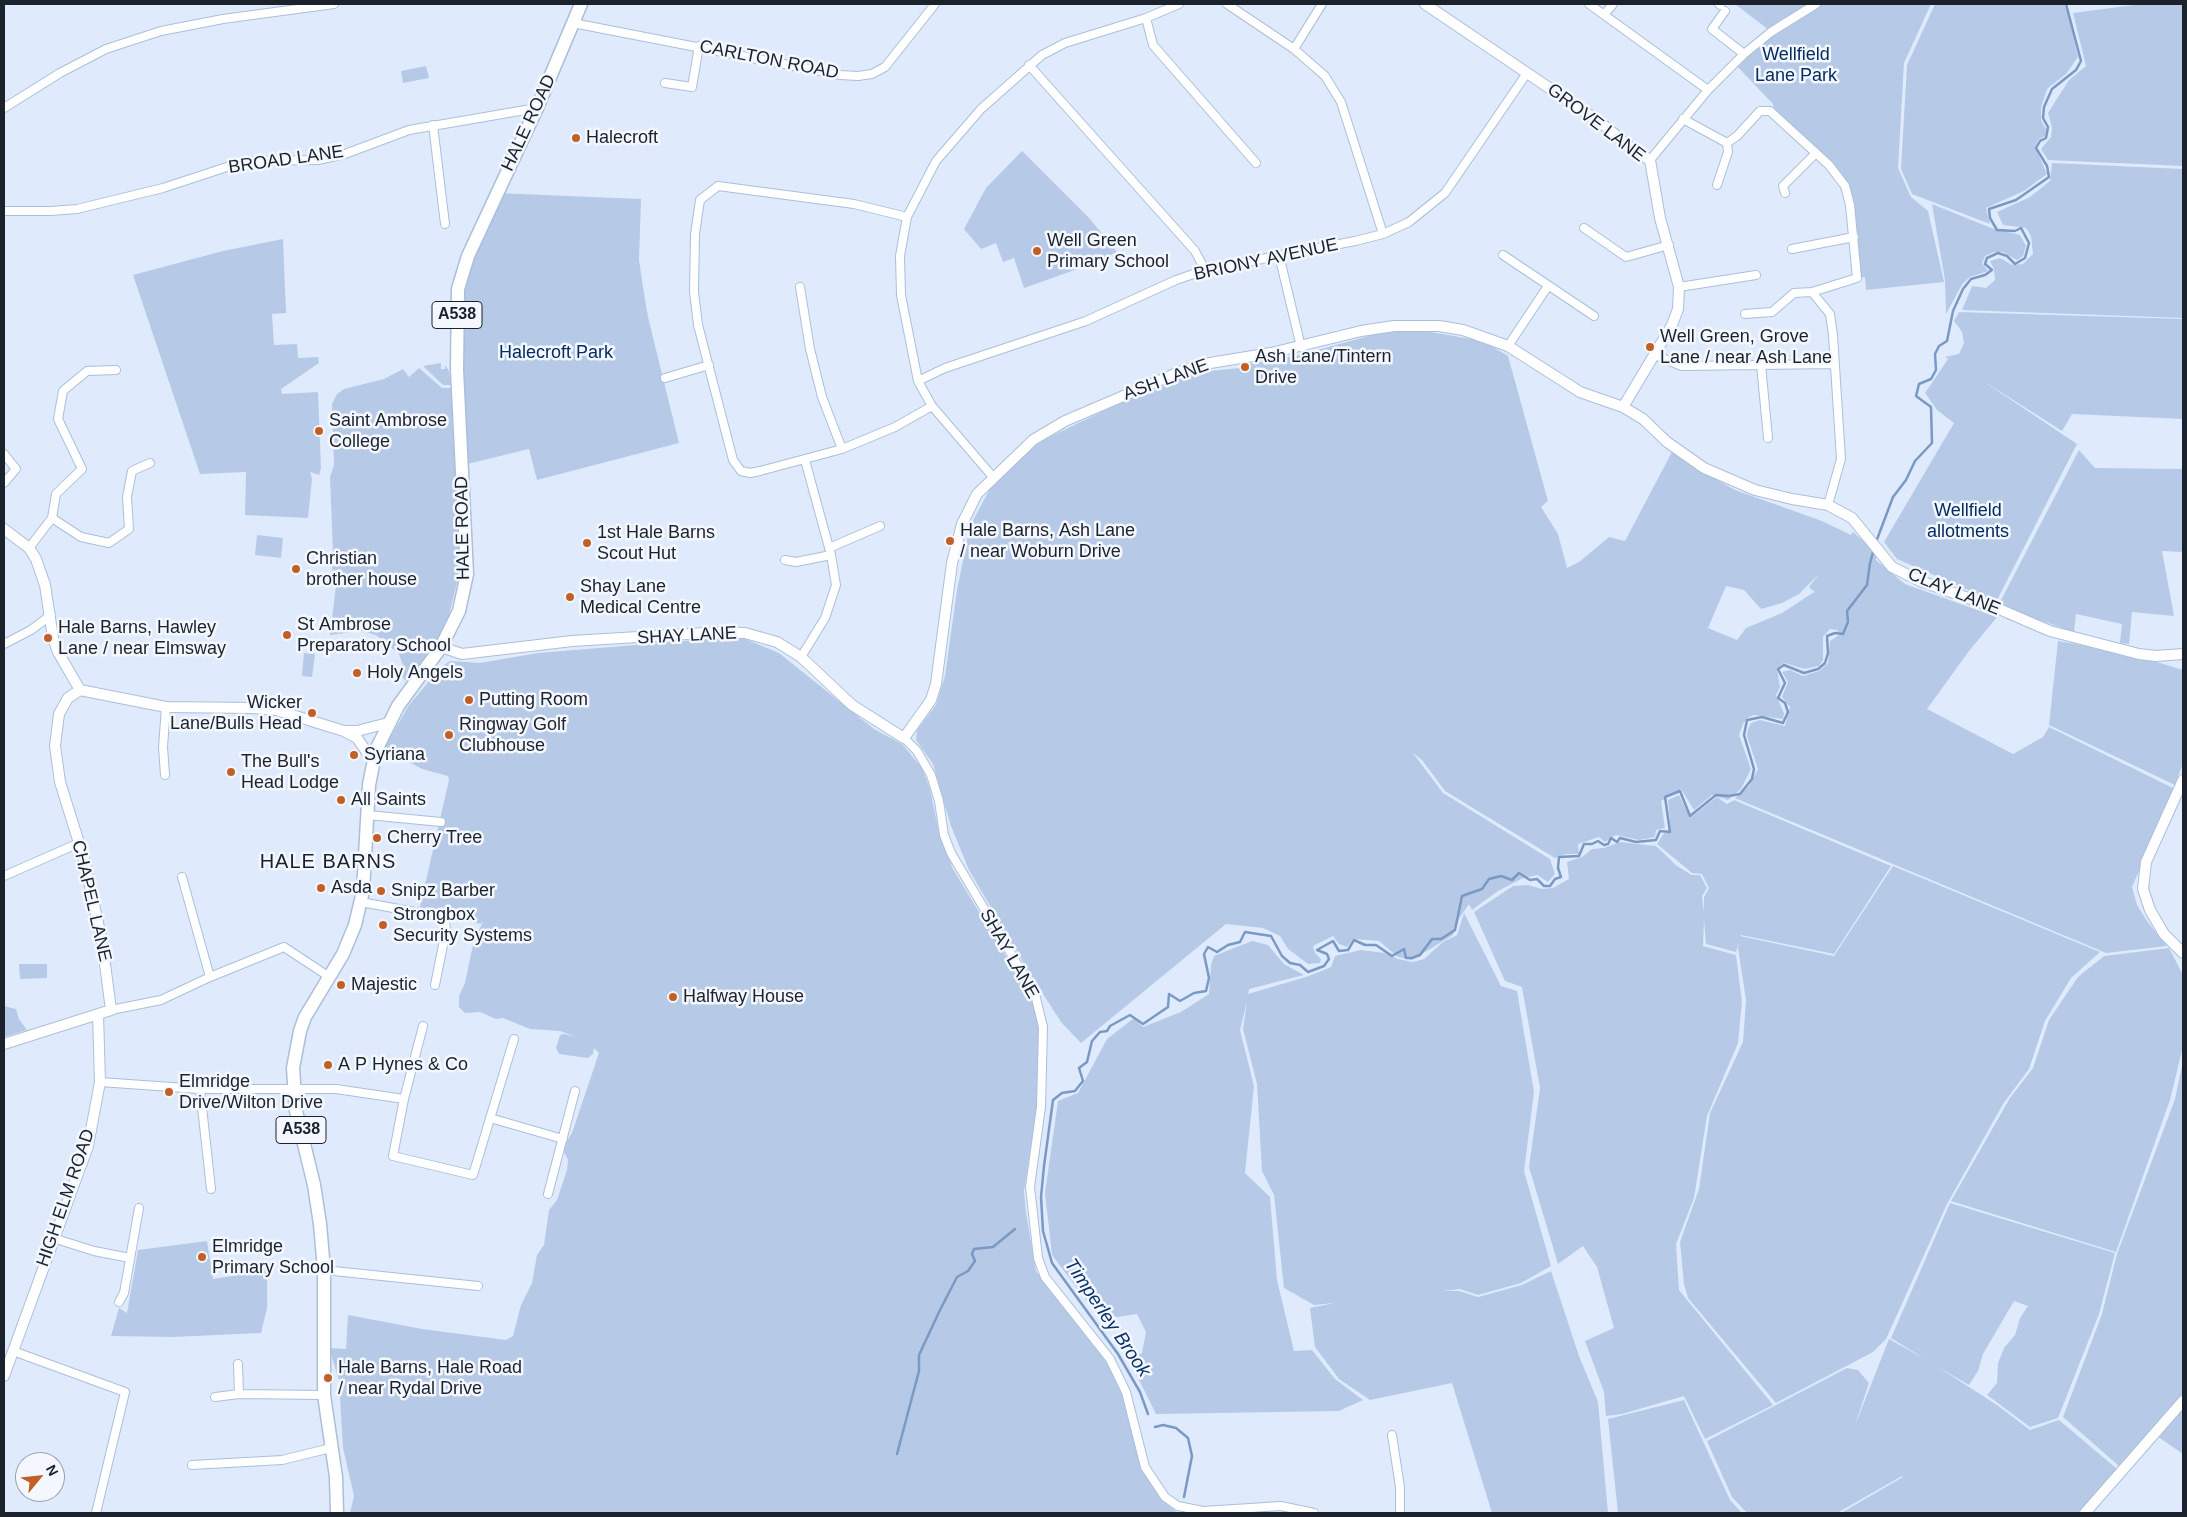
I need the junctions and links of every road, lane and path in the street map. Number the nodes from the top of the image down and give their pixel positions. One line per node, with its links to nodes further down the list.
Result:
1 (334, 4): 22 (street)
2 (581, 4): 14 (main road, HALE ROAD / A538)
3 (935, 4): 15 (street, CARLTON ROAD)
4 (1179, 4): 13 (street)
5 (1227, 4): 16 (street)
6 (1322, 4): 16 (street)
7 (1425, 4): 19 (street, GROVE LANE)
8 (1589, 4): 12 (street)
9 (1613, 4): 12 (street)
10 (1816, 4): 17 (street)
11 (1721, 6): 17 (street)
12 (1604, 14): 21 (street)
13 (1146, 18): 18 (street); 29 (street)
14 (574, 23): 15 (street, CARLTON ROAD); 23 (main road, HALE ROAD / A538)
15 (699, 46): 20 (street)
16 (1294, 49): 36 (street)
17 (1744, 54): 21 (street)
18 (1029, 65): 33 (street); 42 (street)
19 (1527, 73): 28 (street, GROVE LANE); 36 (street, BRIONY AVENUE)
20 (665, 83)
21 (1708, 90): 24 (street)
22 (4, 108)
23 (537, 108): 25 (street, BROAD LANE); 77 (main road, HALE ROAD / A538)
24 (1683, 119): 26 (street); 28 (street)
25 (433, 125): 32 (street, BROAD LANE); 34 (street)
26 (1727, 143): 27 (street); 30 (street)
27 (1816, 153): 31 (street); 37 (street)
28 (1650, 160): 38 (street, GROVE LANE)
29 (1256, 163)
30 (1717, 185)
31 (1785, 193)
32 (4, 211)
33 (907, 217): 54 (street); 58 (street)
34 (445, 224)
35 (1584, 228): 38 (street)
36 (1383, 234): 40 (street, BRIONY AVENUE)
37 (1854, 237): 39 (street); 47 (street)
38 (1669, 245): 46 (street, GROVE LANE)
39 (1792, 249)
40 (1279, 255): 42 (street, BRIONY AVENUE); 51 (street)
41 (1504, 255): 44 (street)
42 (1205, 270): 58 (street, BRIONY AVENUE)
43 (1756, 275): 46 (street)
44 (1548, 286): 49 (street); 50 (street)
45 (800, 287): 62 (street)
46 (1679, 287): 52 (street, GROVE LANE)
47 (1812, 292): 48 (street); 53 (street)
48 (1745, 314)
49 (1594, 316)
50 (1508, 346): 51 (street, ASH LANE); 60 (street, ASH LANE)
51 (1301, 347): 66 (street, ASH LANE)
52 (1654, 355): 55 (street); 60 (street, GROVE LANE)
53 (1834, 364): 55 (street); 68 (street)
54 (708, 365): 57 (street); 64 (street)
55 (1761, 365): 61 (street)
56 (116, 370): 69 (street)
57 (665, 378)
58 (918, 380): 59 (street)
59 (932, 406): 62 (street); 66 (street)
60 (1623, 407): 68 (street, CLAY LANE)
61 (1768, 438)
62 (842, 449): 64 (street)
63 (4, 454): 67 (street)
64 (805, 460): 73 (street)
65 (150, 463): 69 (street)
66 (993, 477): 84 (street, ASH LANE)
67 (4, 483)
68 (1828, 505): 78 (street, CLAY LANE)
69 (52, 518): 72 (street)
70 (880, 526): 73 (street)
71 (4, 529): 72 (street)
72 (29, 548): 75 (street)
73 (830, 552): 74 (street); 79 (street)
74 (785, 560)
75 (51, 615): 76 (street); 80 (street)
76 (4, 644)
77 (441, 647): 79 (street, SHAY LANE); 82 (main road, HALE ROAD / A538)
78 (2183, 654)
79 (801, 657): 84 (street, SHAY LANE)
80 (80, 690): 81 (street); 90 (street, CHAPEL LANE)
81 (166, 707): 83 (street); 86 (street)
82 (388, 723): 83 (street); 85 (main road, HALE ROAD)
83 (344, 731): 85 (street)
84 (904, 738): 130 (street, SHAY LANE)
85 (373, 761): 88 (main road, HALE ROAD / A538)
86 (165, 775)
87 (2183, 780): 94 (street)
88 (368, 815): 89 (street); 93 (main road, HALE ROAD / A538)
89 (441, 822)
90 (79, 843): 91 (street); 98 (street, CHAPEL LANE)
91 (4, 876)
92 (182, 876): 96 (street)
93 (361, 902): 95 (main road, HALE ROAD / A538); 97 (street)
94 (2183, 953)
95 (328, 976): 96 (street); 105 (main road, HALE ROAD / A538)
96 (210, 977): 98 (street)
97 (435, 985)
98 (111, 1010): 99 (street)
99 (98, 1014): 102 (street); 103 (street, HIGH ELM ROAD)
100 (423, 1026): 107 (street)
101 (514, 1039): 108 (street)
102 (4, 1044)
103 (100, 1082): 104 (street); 113 (street, HIGH ELM ROAD)
104 (200, 1089): 105 (street); 110 (street)
105 (294, 1090): 107 (street); 115 (main road, HALE ROAD / A538)
106 (575, 1091): 109 (street)
107 (404, 1099): 108 (street)
108 (490, 1118): 109 (street)
109 (563, 1138): 111 (street)
110 (211, 1189)
111 (548, 1194)
112 (139, 1208): 114 (street)
113 (53, 1238): 114 (street); 118 (street, HIGH ELM ROAD)
114 (130, 1258): 117 (street)
115 (324, 1270): 116 (street); 123 (main road, HALE ROAD / A538)
116 (478, 1286)
117 (119, 1302)
118 (13, 1351): 120 (street, HIGH ELM ROAD); 128 (street)
119 (238, 1364): 121 (street)
120 (4, 1376)
121 (239, 1394): 122 (street); 123 (street)
122 (215, 1396)
123 (324, 1396): 126 (main road, HALE ROAD / A538)
124 (2183, 1401): 132 (street)
125 (1392, 1435): 131 (street)
126 (331, 1448): 127 (street); 129 (main road, HALE ROAD / A538)
127 (192, 1465)
128 (96, 1513)
129 (337, 1513)
130 (1314, 1513)
131 (1400, 1513)
132 (2085, 1513)

